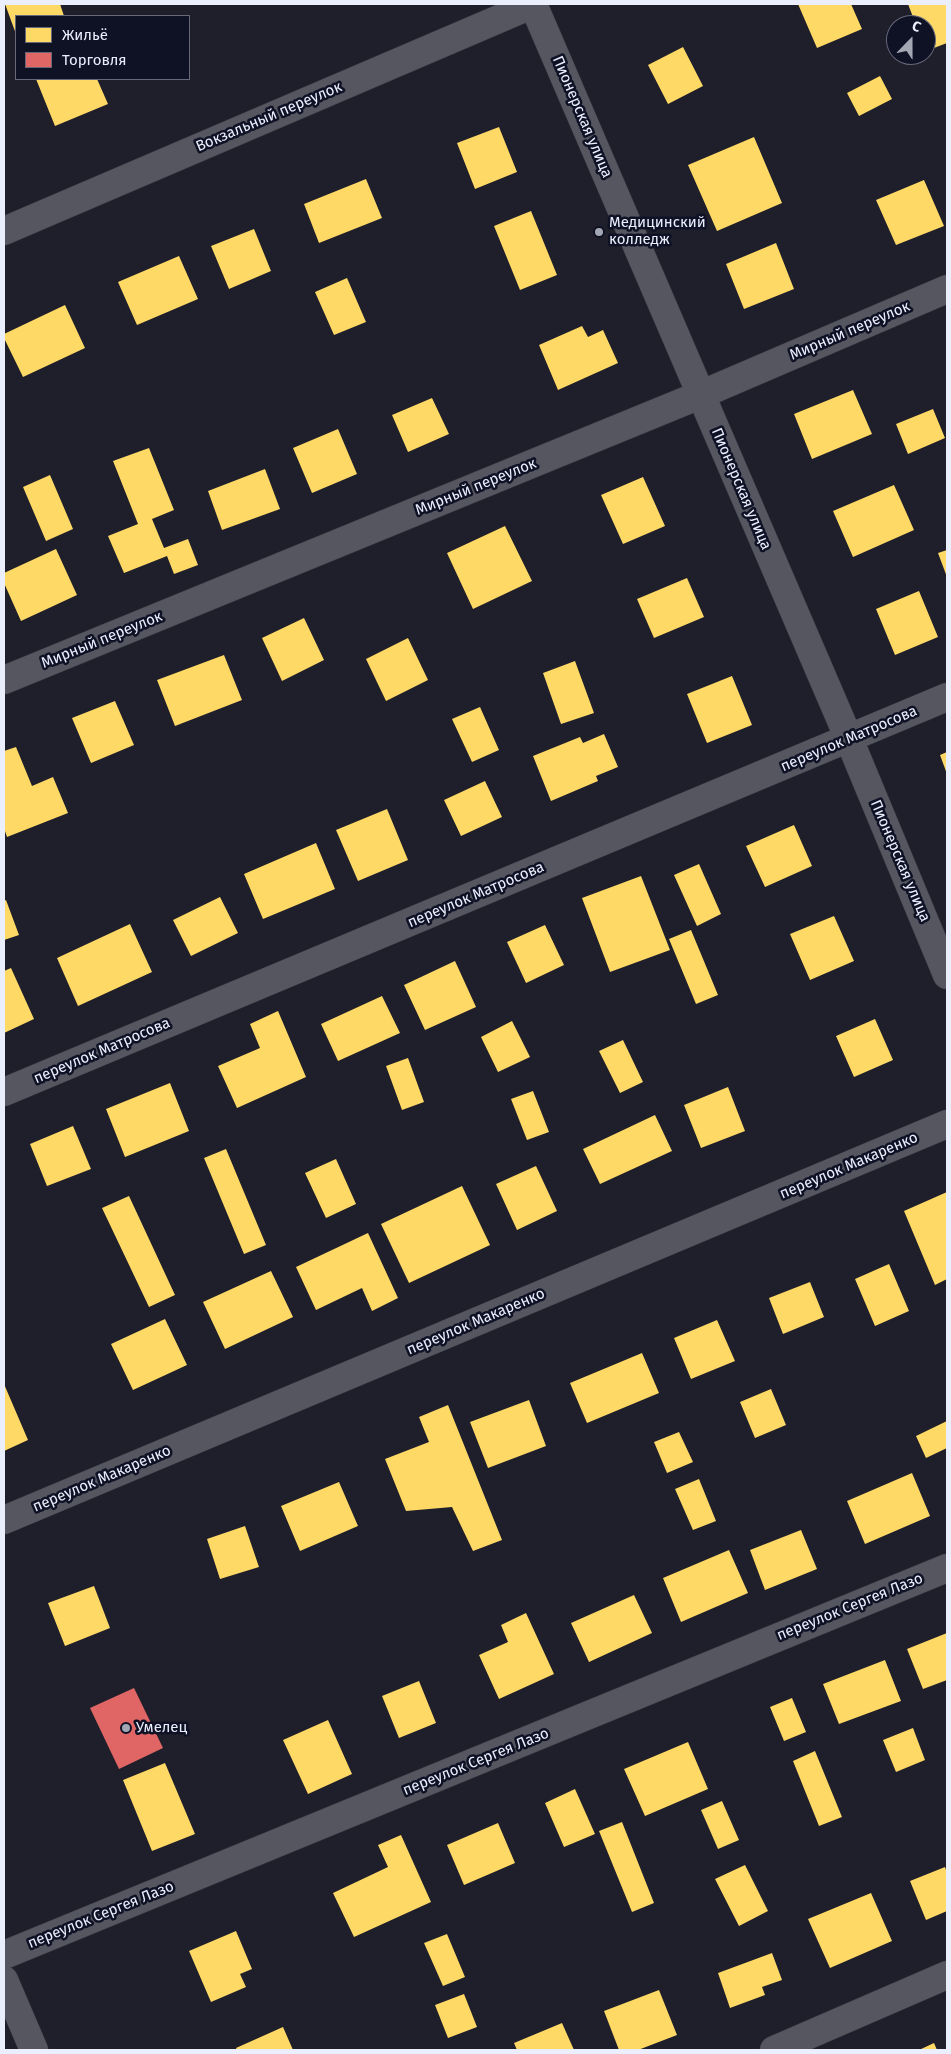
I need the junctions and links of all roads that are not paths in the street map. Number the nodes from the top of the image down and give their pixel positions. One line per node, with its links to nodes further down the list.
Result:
1 (534, 4): 2 (street, Вокзальный переулок); 4 (street, Пионерская улица)
2 (5, 226)
3 (947, 289): 4 (street, Мирный переулок)
4 (700, 395): 5 (street, Мирный переулок); 7 (street, Пионерская улица)
5 (4, 680)
6 (947, 697): 7 (street, переулок Матросова)
7 (849, 739): 8 (street, Пионерская улица); 9 (street, переулок Матросова)
8 (947, 975)
9 (4, 1092)
10 (947, 1124): 11 (street, переулок Макаренко)
11 (4, 1520)
12 (947, 1568): 13 (street, переулок Сергея Лазо)
13 (4, 1955)
14 (947, 1975): 17 (street)
15 (4, 1980): 16 (street)
16 (34, 2050)
17 (774, 2050)

